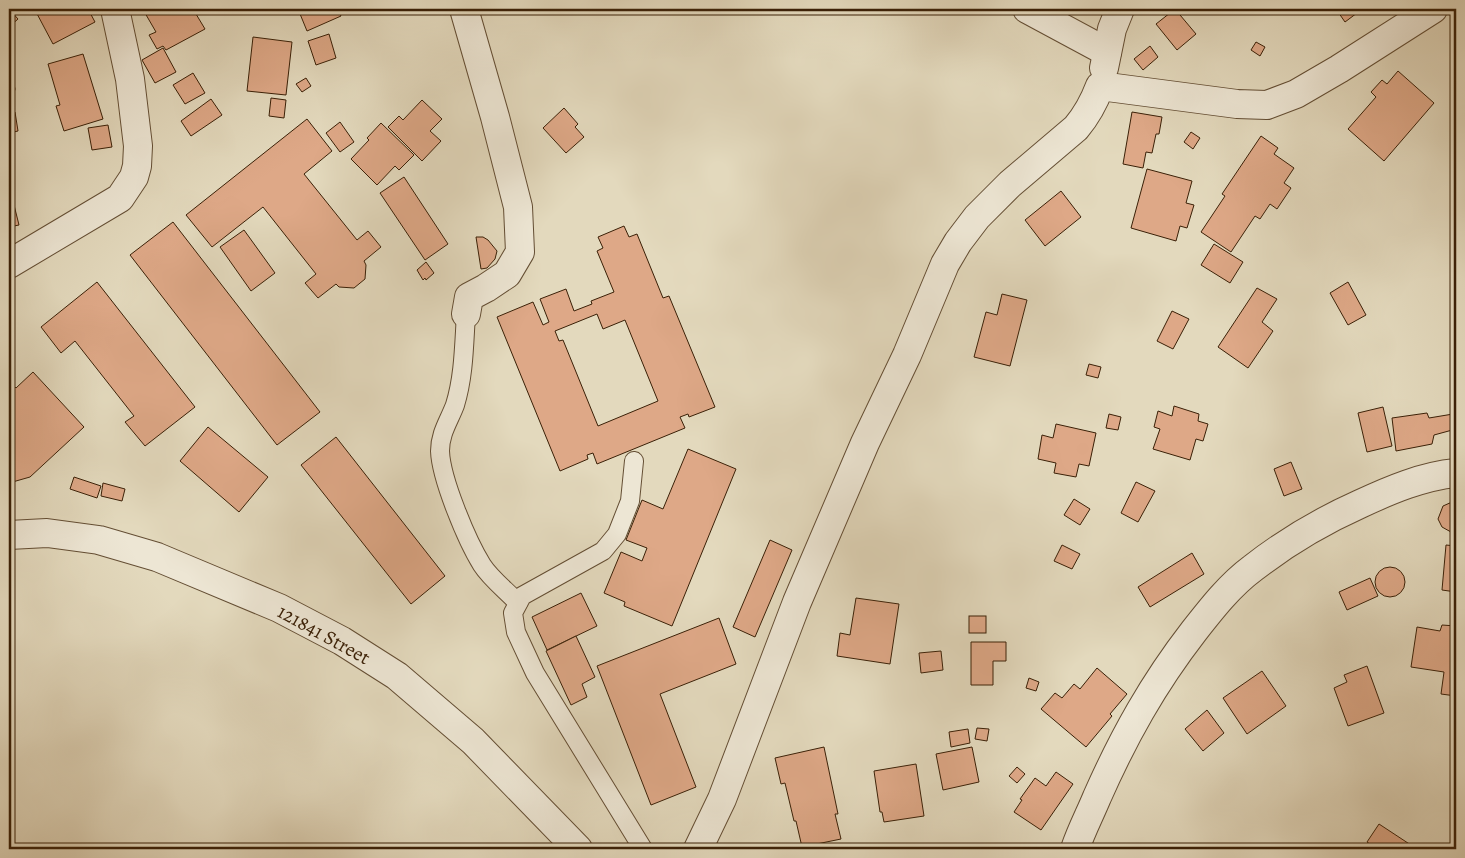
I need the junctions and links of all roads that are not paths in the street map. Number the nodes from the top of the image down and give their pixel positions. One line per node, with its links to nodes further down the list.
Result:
1 (115, 9): 8 (street)
2 (464, 9): 9 (street)
3 (1027, 9): 6 (street)
4 (1120, 9): 6 (street)
5 (1433, 9): 7 (street)
6 (1107, 52): 7 (street)
7 (1100, 86): 16 (street)
8 (9, 264)
9 (466, 314): 13 (lane)
10 (634, 462): 13 (lane)
11 (1456, 473): 17 (street)
12 (9, 536): 14 (street, 121841 Street)
13 (518, 603): 15 (lane)
14 (578, 849)
15 (642, 849)
16 (698, 849)
17 (1075, 849)

